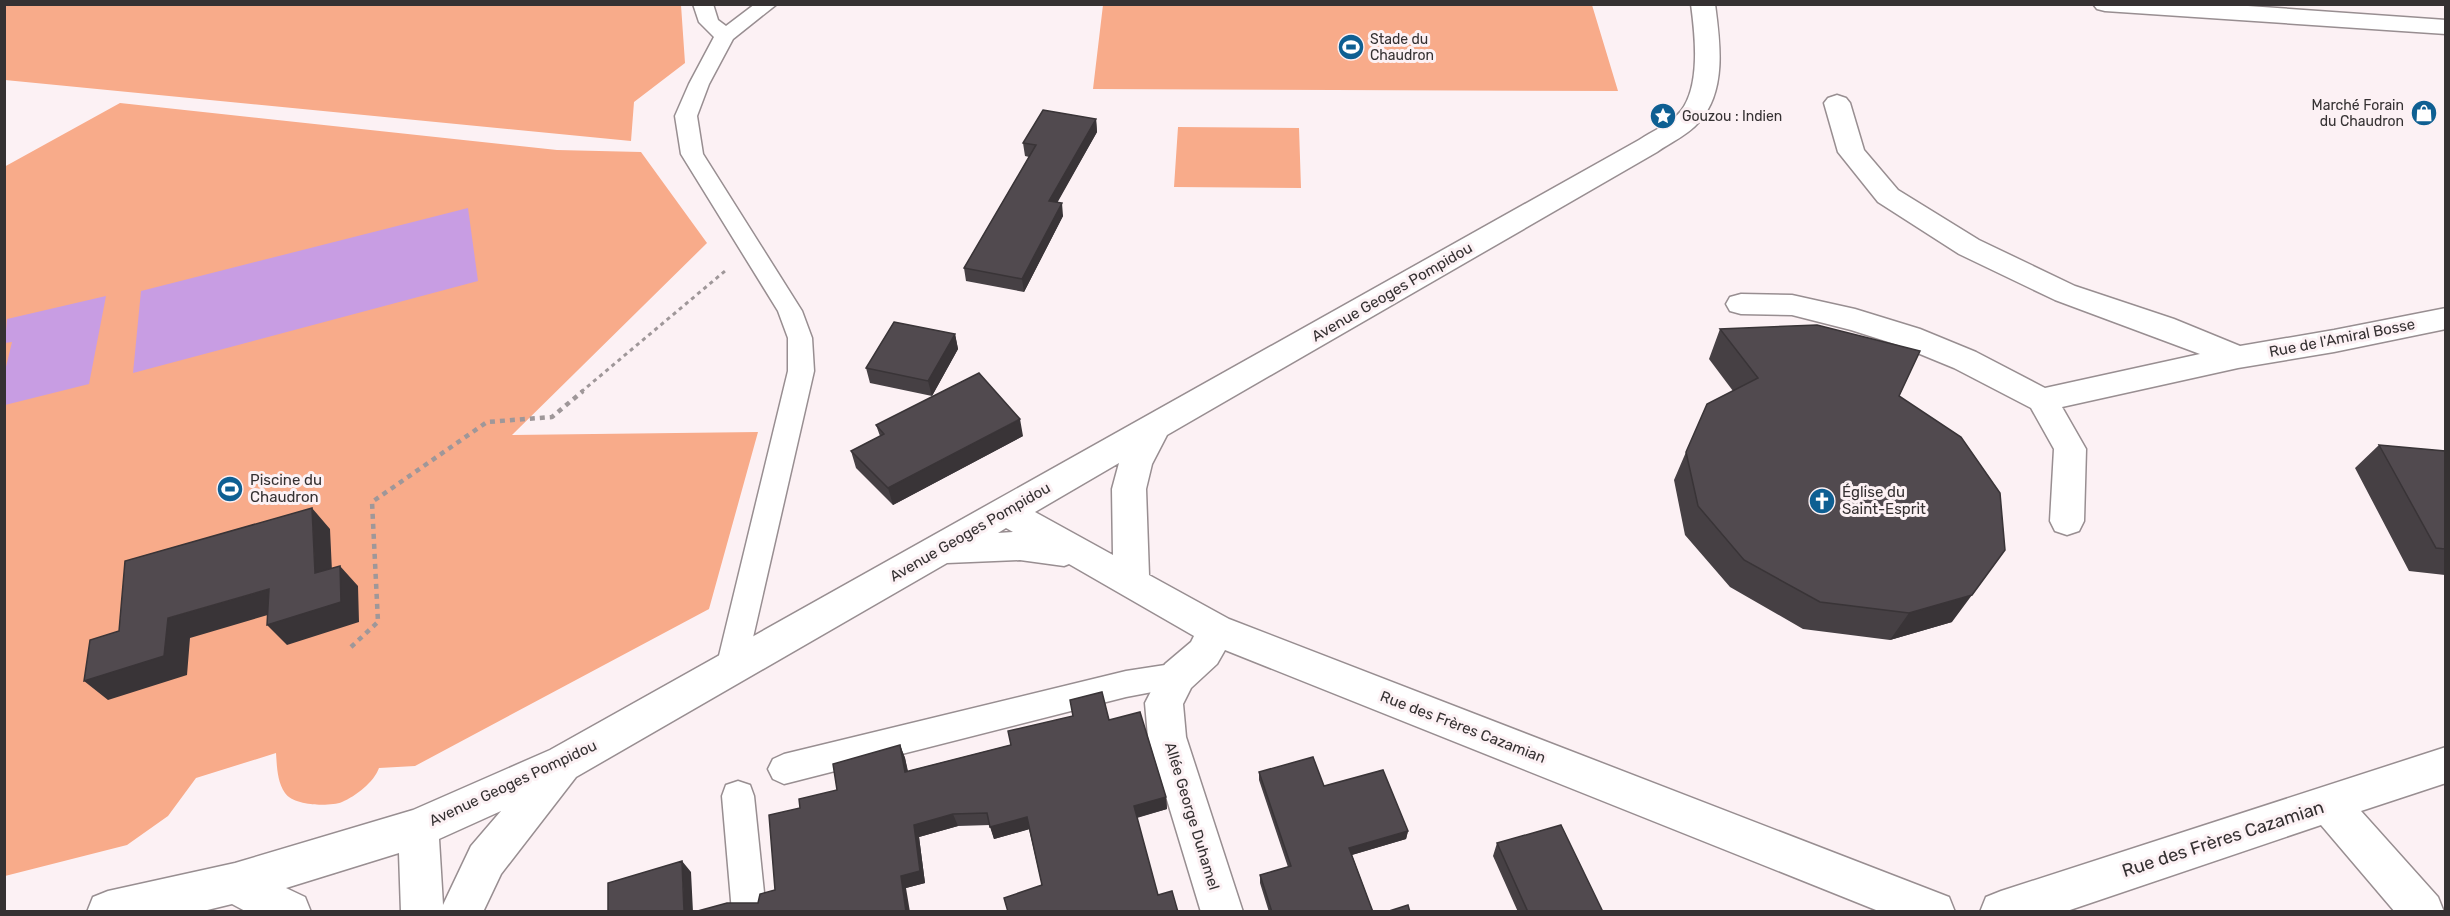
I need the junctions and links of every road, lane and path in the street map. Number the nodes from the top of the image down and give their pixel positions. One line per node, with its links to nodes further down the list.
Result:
1 (703, 4): 6 (lane)
2 (768, 4): 6 (lane)
3 (1703, 4): 13 (street, Avenue Geoges Pompidou)
4 (2105, 4): 5 (street)
5 (2445, 27)
6 (725, 36): 8 (lane)
7 (1837, 103): 11 (street)
8 (751, 249): 20 (path); 21 (lane)
9 (1741, 304): 12 (street)
10 (2445, 318): 11 (street, Rue de l'Amiral Bosse)
11 (2238, 357): 12 (street, Rue de l'Amiral Bosse)
12 (2042, 400): 15 (street)
13 (1155, 426): 14 (street, Avenue Geoges Pompidou); 18 (street)
14 (1006, 512): 16 (street, Avenue Geoges Pompidou); 17 (street, Rue des Frères Cazamian)
15 (2067, 521)
16 (937, 551): 17 (street); 21 (street, Avenue Geoges Pompidou)
17 (1081, 554): 18 (street, Rue des Frères Cazamian)
18 (1131, 581): 19 (street, Rue des Frères Cazamian)
19 (1216, 630): 22 (street, Allée George Duhamel); 36 (street, Rue des Frères Cazamian)
20 (351, 647)
21 (731, 668): 23 (street, Avenue Geoges Pompidou)
22 (1178, 676): 25 (lane); 35 (street, Allée George Duhamel)
23 (564, 763): 28 (street, Avenue Geoges Pompidou); 33 (street)
24 (2445, 765): 27 (street, Rue des Frères Cazamian)
25 (784, 769)
26 (738, 796): 34 (lane)
27 (2329, 804): 37 (street, Rue des Frères Cazamian); 38 (street)
28 (418, 828): 29 (street, Avenue Geoges Pompidou); 32 (street)
29 (235, 883): 30 (street, Avenue Geoges Pompidou); 31 (street)
30 (108, 912)
31 (290, 912)
32 (422, 912)
33 (461, 912)
34 (749, 912)
35 (1222, 912)
36 (1934, 912)
37 (2001, 912)
38 (2422, 912)

